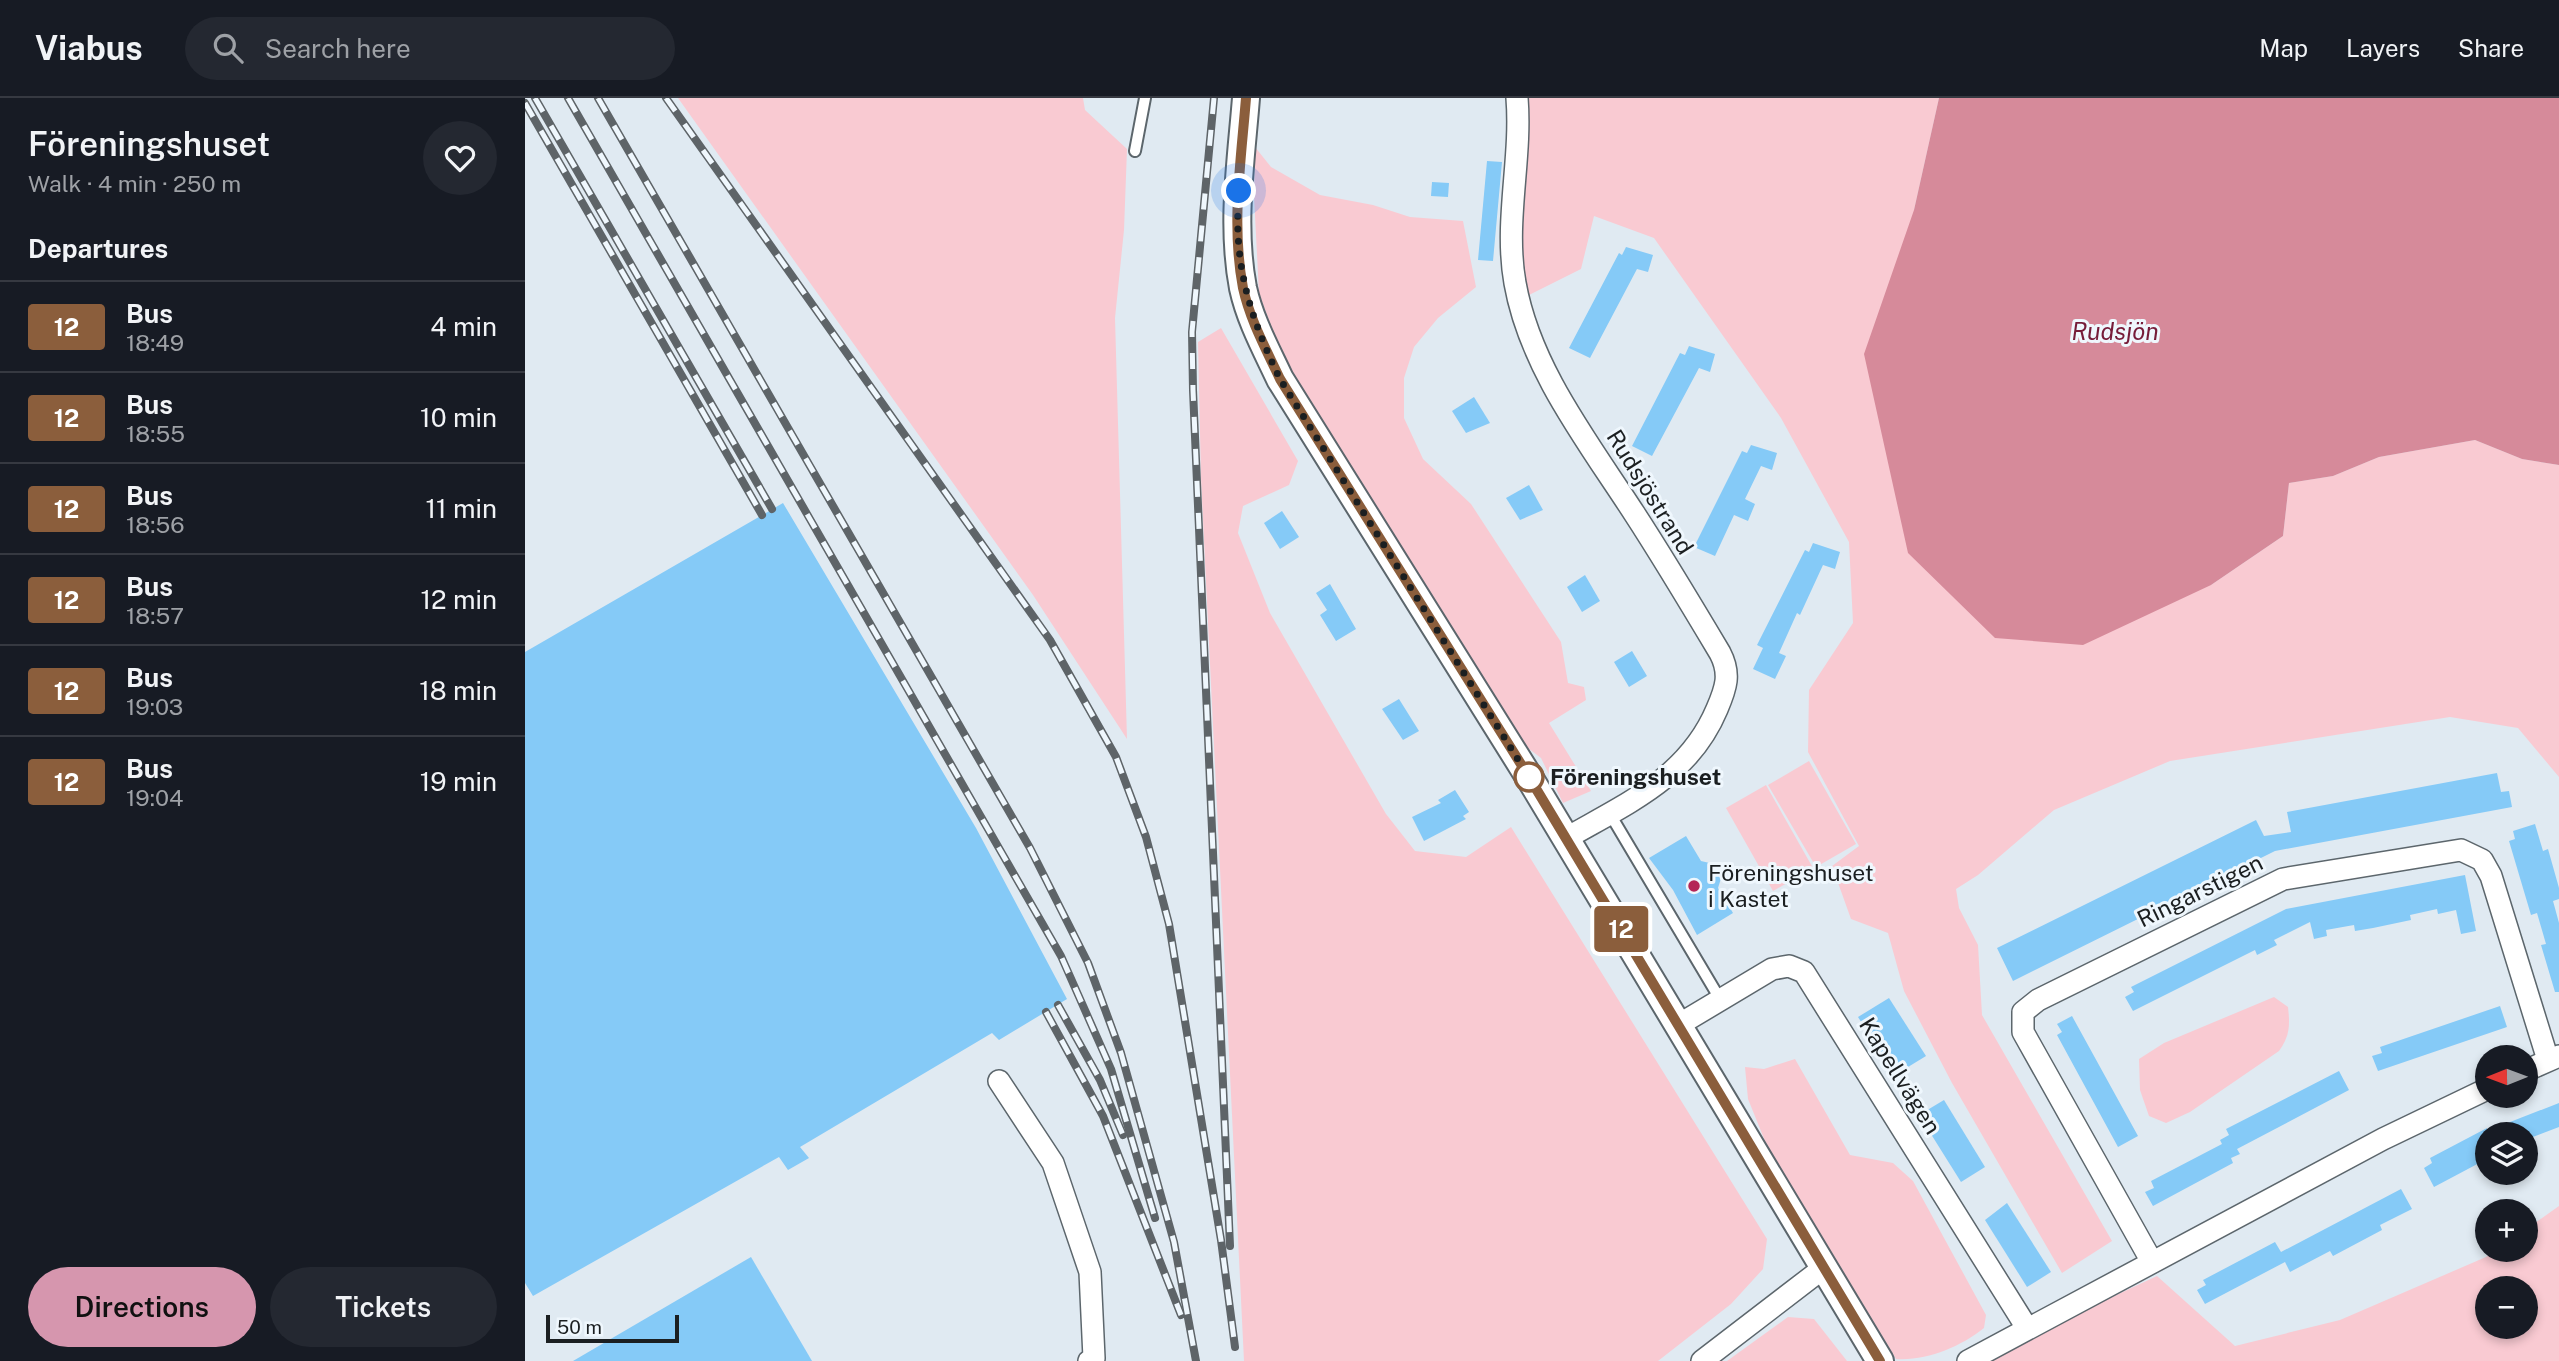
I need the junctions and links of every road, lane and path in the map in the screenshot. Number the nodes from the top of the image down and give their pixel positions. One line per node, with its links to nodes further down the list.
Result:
1 (1145, 98): 4 (lane)
2 (1246, 98): 6 (street)
3 (1517, 98): 5 (street, Rudsjöstrand)
4 (1135, 151)
5 (1609, 814): 6 (street, Rudsjöstrand); 7 (lane)
6 (1565, 839): 8 (street)
7 (1720, 999): 8 (street, Kapellvägen); 15 (street, Kapellvägen)
8 (1680, 1024): 14 (street)
9 (2554, 1058): 10 (street); 13 (street, Ringarstigen)
10 (2538, 1065)
11 (999, 1081): 16 (street)
12 (2475, 1095): 13 (street)
13 (2151, 1262): 15 (street)
14 (1822, 1269): 17 (street); 18 (street)
15 (2027, 1328): 19 (street)
16 (1089, 1361)
17 (1702, 1361)
18 (1880, 1361)
19 (1968, 1361)

